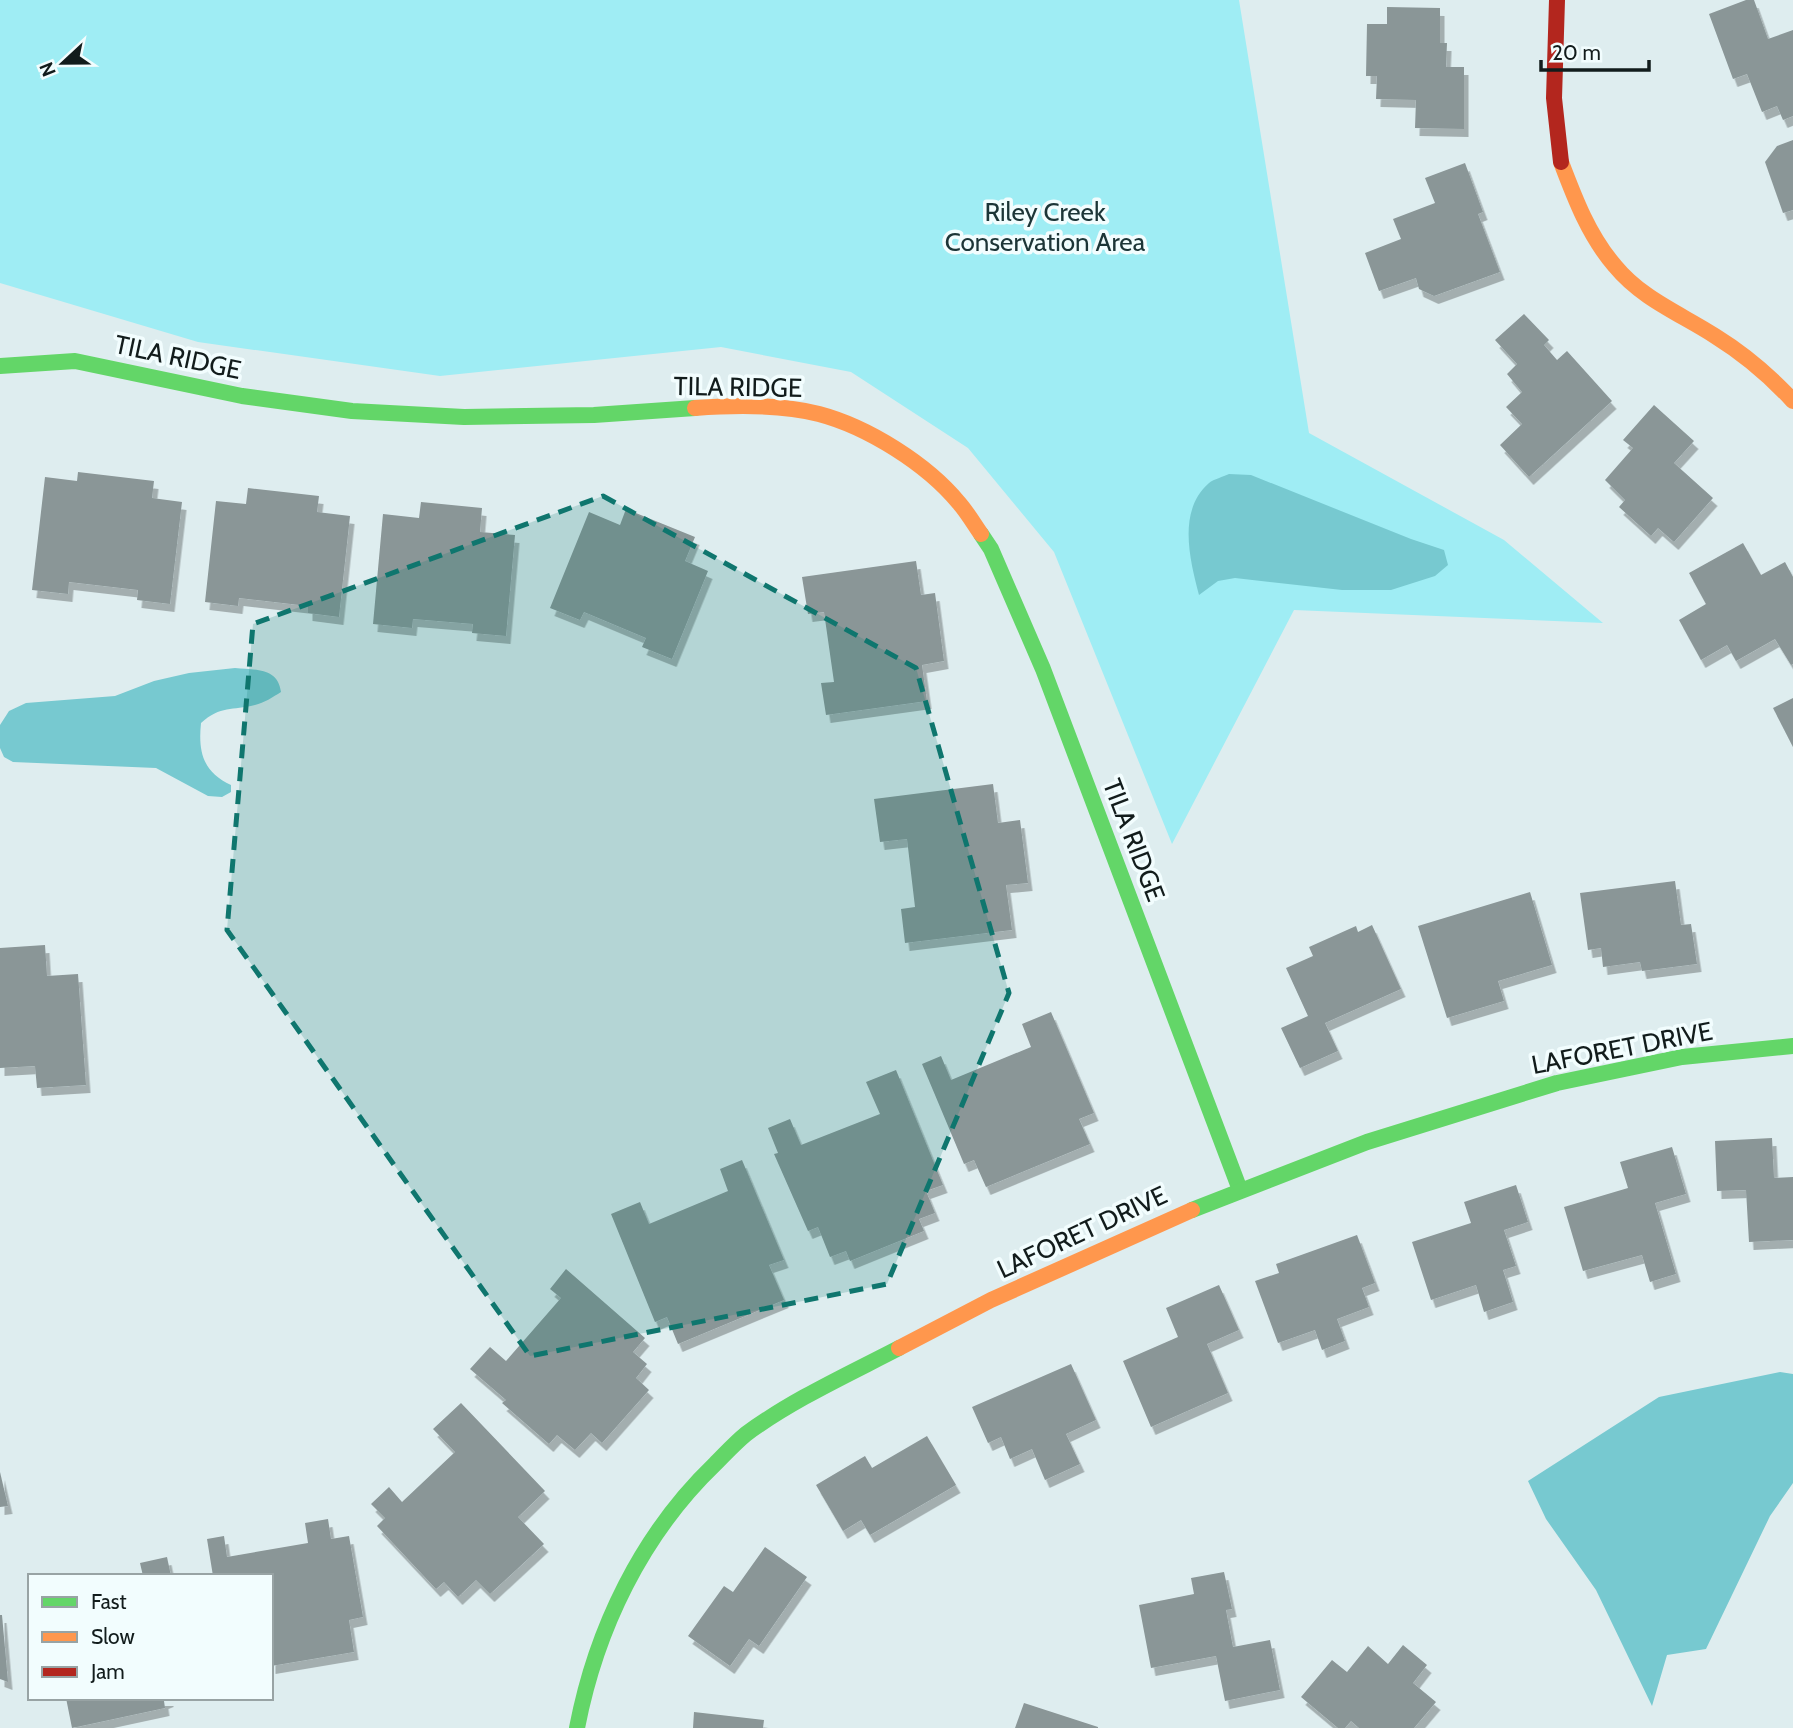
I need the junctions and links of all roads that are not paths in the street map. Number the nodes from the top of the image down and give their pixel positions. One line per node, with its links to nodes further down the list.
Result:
1 (1557, 0): 3 (street)
2 (0, 366): 5 (street, TILA RIDGE)
3 (1793, 401)
4 (1793, 1046): 5 (street, LAFORET DRIVE)
5 (1240, 1190): 6 (street, LAFORET DRIVE)
6 (577, 1728)

